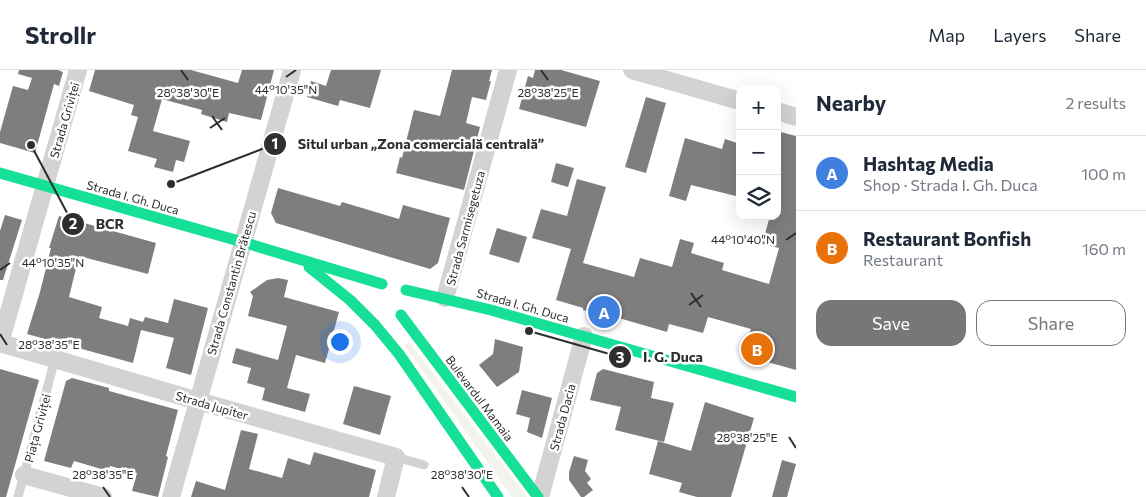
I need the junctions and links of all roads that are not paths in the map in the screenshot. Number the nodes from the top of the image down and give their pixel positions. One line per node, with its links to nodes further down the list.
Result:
1 (78, 70): 9 (street, Strada Griviței)
2 (292, 70): 10 (street, Strada Constantin Brătescu)
3 (508, 70): 15 (street, Strada Sarmisegetuza)
4 (632, 70): 5 (street)
5 (736, 100)
6 (781, 113): 7 (street)
7 (796, 117)
8 (0, 172): 9 (main road, Strada I. Gh. Duca)
9 (45, 186): 10 (main road, Strada I. Gh. Duca); 19 (street, Strada Griviței)
10 (243, 242): 11 (main road, Strada I. Gh. Duca); 23 (street, Strada Constantin Brătescu)
11 (290, 254): 12 (main road, Strada I. Gh. Duca); 20 (main road)
12 (316, 262): 13 (main road, Strada I. Gh. Duca); 14 (main road, Strada I. Gh. Duca)
13 (391, 287): 15 (main road, Strada I. Gh. Duca); 17 (main road)
14 (363, 296)
15 (445, 298): 16 (main road); 18 (main road, Strada I. Gh. Duca)
16 (417, 306)
17 (388, 315): 20 (main road); 32 (main road, Bulevardul Mamaia)
18 (584, 336): 22 (main road, Strada I. Gh. Duca); 32 (street, Strada Dacia)
19 (0, 343): 21 (street, Strada Jupiter)
20 (398, 354): 31 (main road)
21 (56, 359): 23 (street, Strada Jupiter); 26 (lane, Piața Griviței)
22 (796, 397)
23 (198, 401): 24 (street, Strada Jupiter); 29 (street, Strada Constantin Brătescu)
24 (396, 457): 25 (lane, Strada Jupiter); 30 (street)
25 (424, 465)
26 (24, 475): 27 (lane, Piața Griviței); 28 (street)
27 (18, 497)
28 (103, 497)
29 (171, 497)
30 (386, 497)
31 (498, 497)
32 (539, 497)

